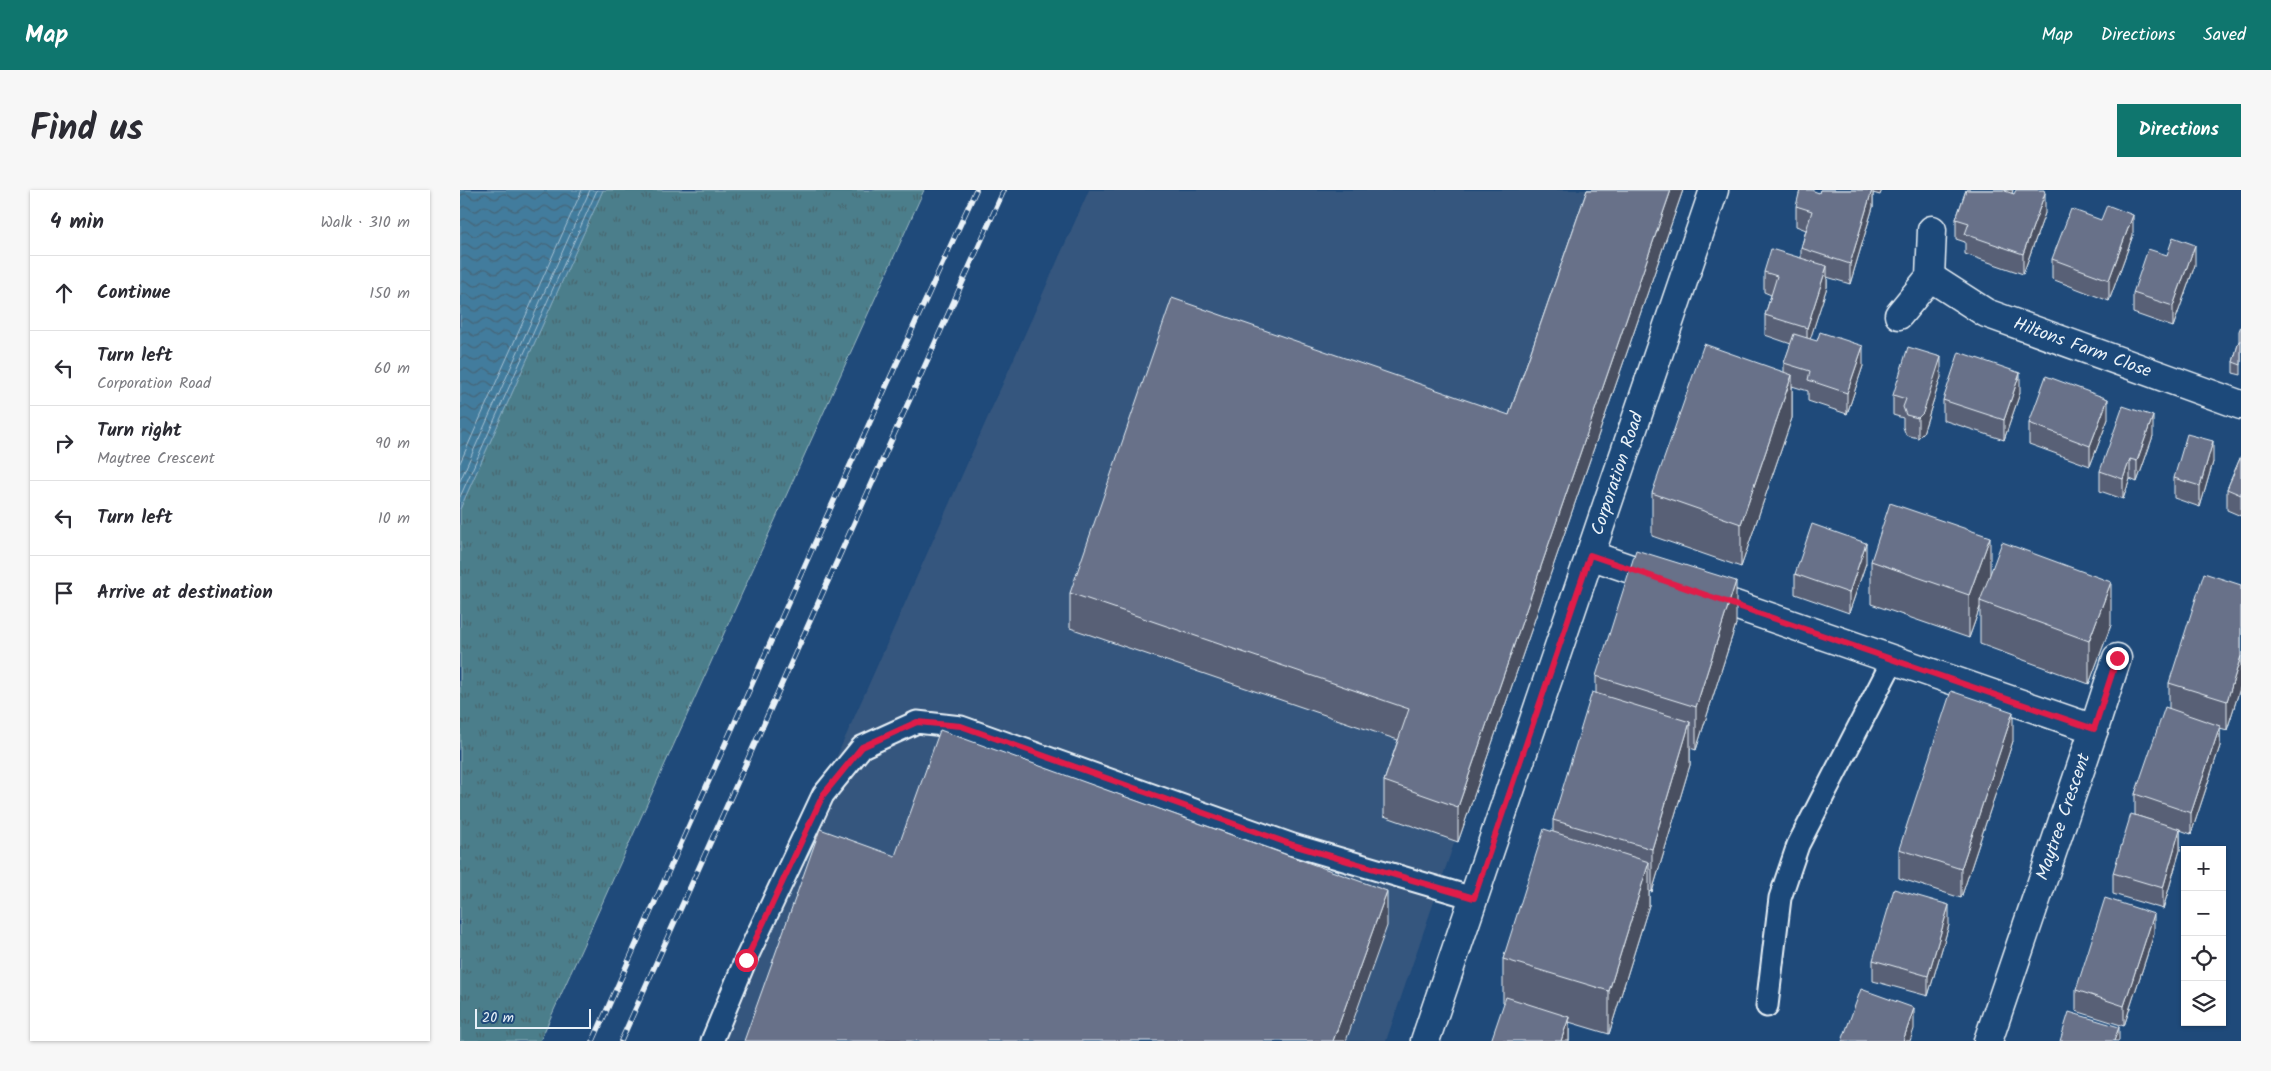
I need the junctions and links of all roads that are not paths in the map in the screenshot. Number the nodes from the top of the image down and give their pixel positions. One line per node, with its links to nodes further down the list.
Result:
1 (1714, 190): 6 (street, Corporation Road)
2 (1932, 230): 3 (street)
3 (1930, 277): 4 (street); 5 (street, Hiltons Farm Close)
4 (1899, 315)
5 (2241, 405)
6 (1590, 555): 8 (street); 10 (street, Corporation Road)
7 (2117, 658): 9 (street, Maytree Crescent)
8 (1893, 660): 9 (street); 11 (lane)
9 (2094, 729): 14 (street, Maytree Crescent)
10 (1474, 898): 12 (lane); 13 (street, Corporation Road)
11 (1766, 1006)
12 (712, 1041)
13 (1425, 1041)
14 (1988, 1041)

